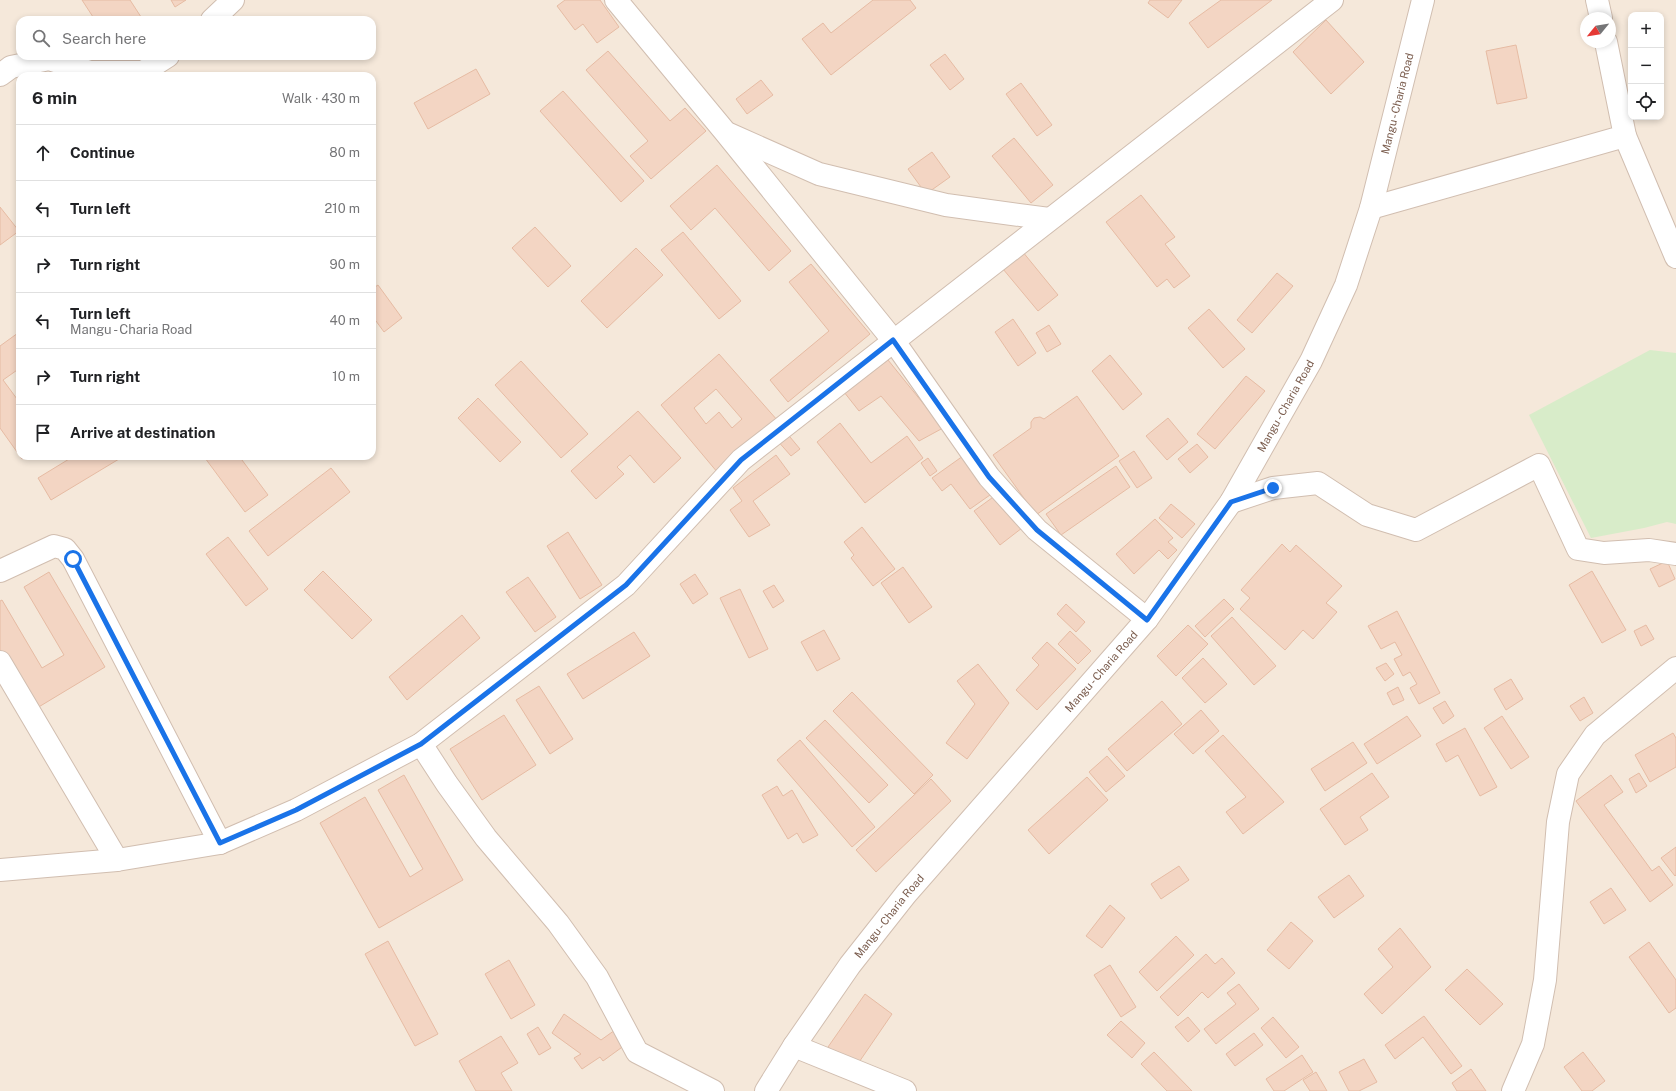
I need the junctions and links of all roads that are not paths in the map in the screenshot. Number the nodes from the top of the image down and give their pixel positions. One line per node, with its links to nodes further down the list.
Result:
1 (233, 0): 7 (street)
2 (616, 0): 17 (street)
3 (1332, 0): 20 (street)
4 (1423, 0): 19 (street, Mangu - Charia Road)
5 (1597, 0): 6 (street)
6 (1600, 12)
7 (216, 16)
8 (1607, 48): 18 (street)
9 (49, 60): 16 (street)
10 (49, 60): 12 (street)
11 (162, 60): 15 (street)
12 (90, 72)
13 (90, 72): 14 (street)
14 (143, 72)
15 (143, 72)
16 (0, 75)
17 (726, 133): 20 (street); 22 (street)
18 (1625, 136): 19 (street); 21 (street)
19 (1372, 208): 23 (street, Mangu - Charia Road)
20 (1049, 219): 22 (street)
21 (1676, 257)
22 (893, 340): 26 (street); 29 (street)
23 (1231, 502): 24 (street); 26 (street, Mangu - Charia Road)
24 (1676, 554)
25 (0, 571): 30 (street)
26 (1147, 620): 33 (street, Mangu - Charia Road)
27 (0, 662): 31 (street)
28 (1676, 668): 37 (street)
29 (421, 744): 30 (street); 34 (street)
30 (220, 843): 31 (street)
31 (117, 860): 32 (street)
32 (0, 870)
33 (794, 1046): 35 (street, Mangu - Charia Road); 36 (street)
34 (713, 1091)
35 (766, 1091)
36 (905, 1091)
37 (1513, 1091)

